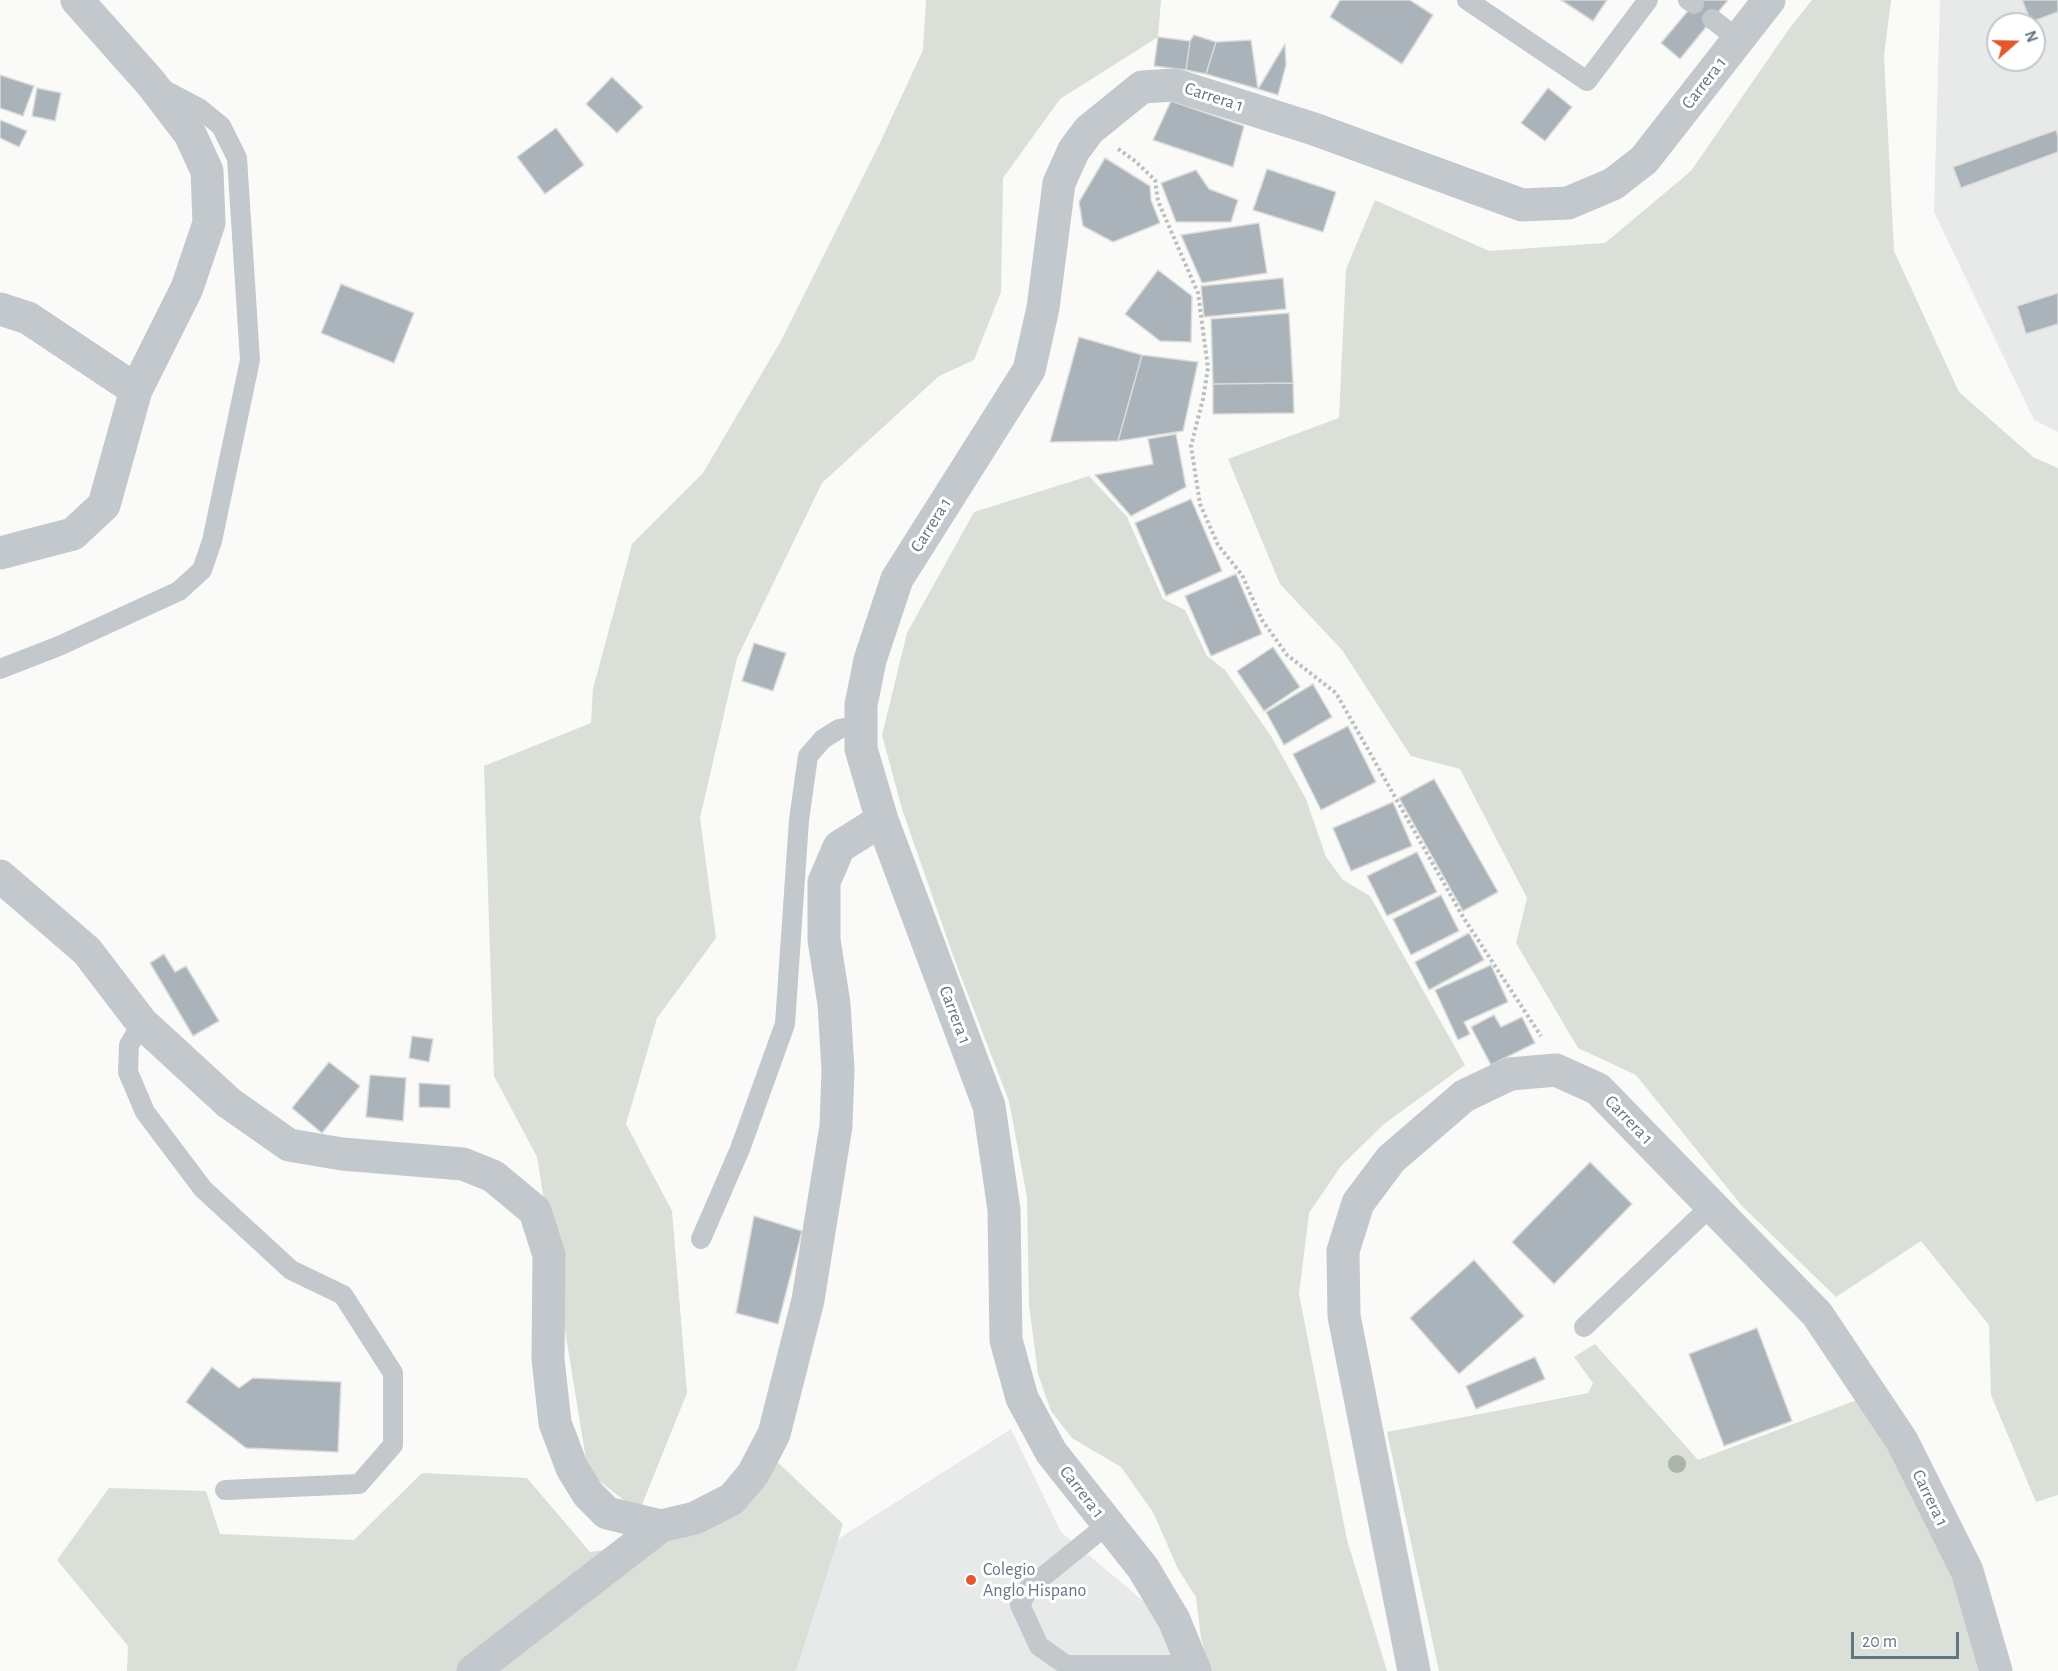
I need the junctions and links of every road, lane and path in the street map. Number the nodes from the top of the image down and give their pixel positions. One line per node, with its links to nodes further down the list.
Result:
1 (77, 0): 7 (street)
2 (1467, 0): 3 (lane)
3 (1648, 0)
4 (1769, 0): 6 (street, Carrera 1)
5 (1712, 19): 6 (lane)
6 (1738, 39): 8 (street, Carrera 1)
7 (150, 82): 10 (street); 12 (lane)
8 (1089, 130): 13 (street, Carrera 1); 17 (path)
9 (0, 309): 10 (street)
10 (136, 390): 11 (street)
11 (0, 553)
12 (0, 669)
13 (861, 725): 14 (street, Carrera 1); 19 (lane)
14 (882, 820): 22 (street, Carrera 1); 23 (street)
15 (0, 876): 16 (street)
16 (142, 1023): 21 (lane); 23 (street)
17 (1556, 1070): 18 (street, Carrera 1); 26 (street, Carrera 1)
18 (1712, 1205): 20 (lane); 27 (street, Carrera 1)
19 (701, 1239)
20 (1584, 1327)
21 (225, 1490)
22 (1108, 1524): 24 (street, Carrera 1); 24 (lane)
23 (661, 1526): 25 (street)
24 (1194, 1668)
25 (473, 1671)
26 (1414, 1671)
27 (1996, 1671)

